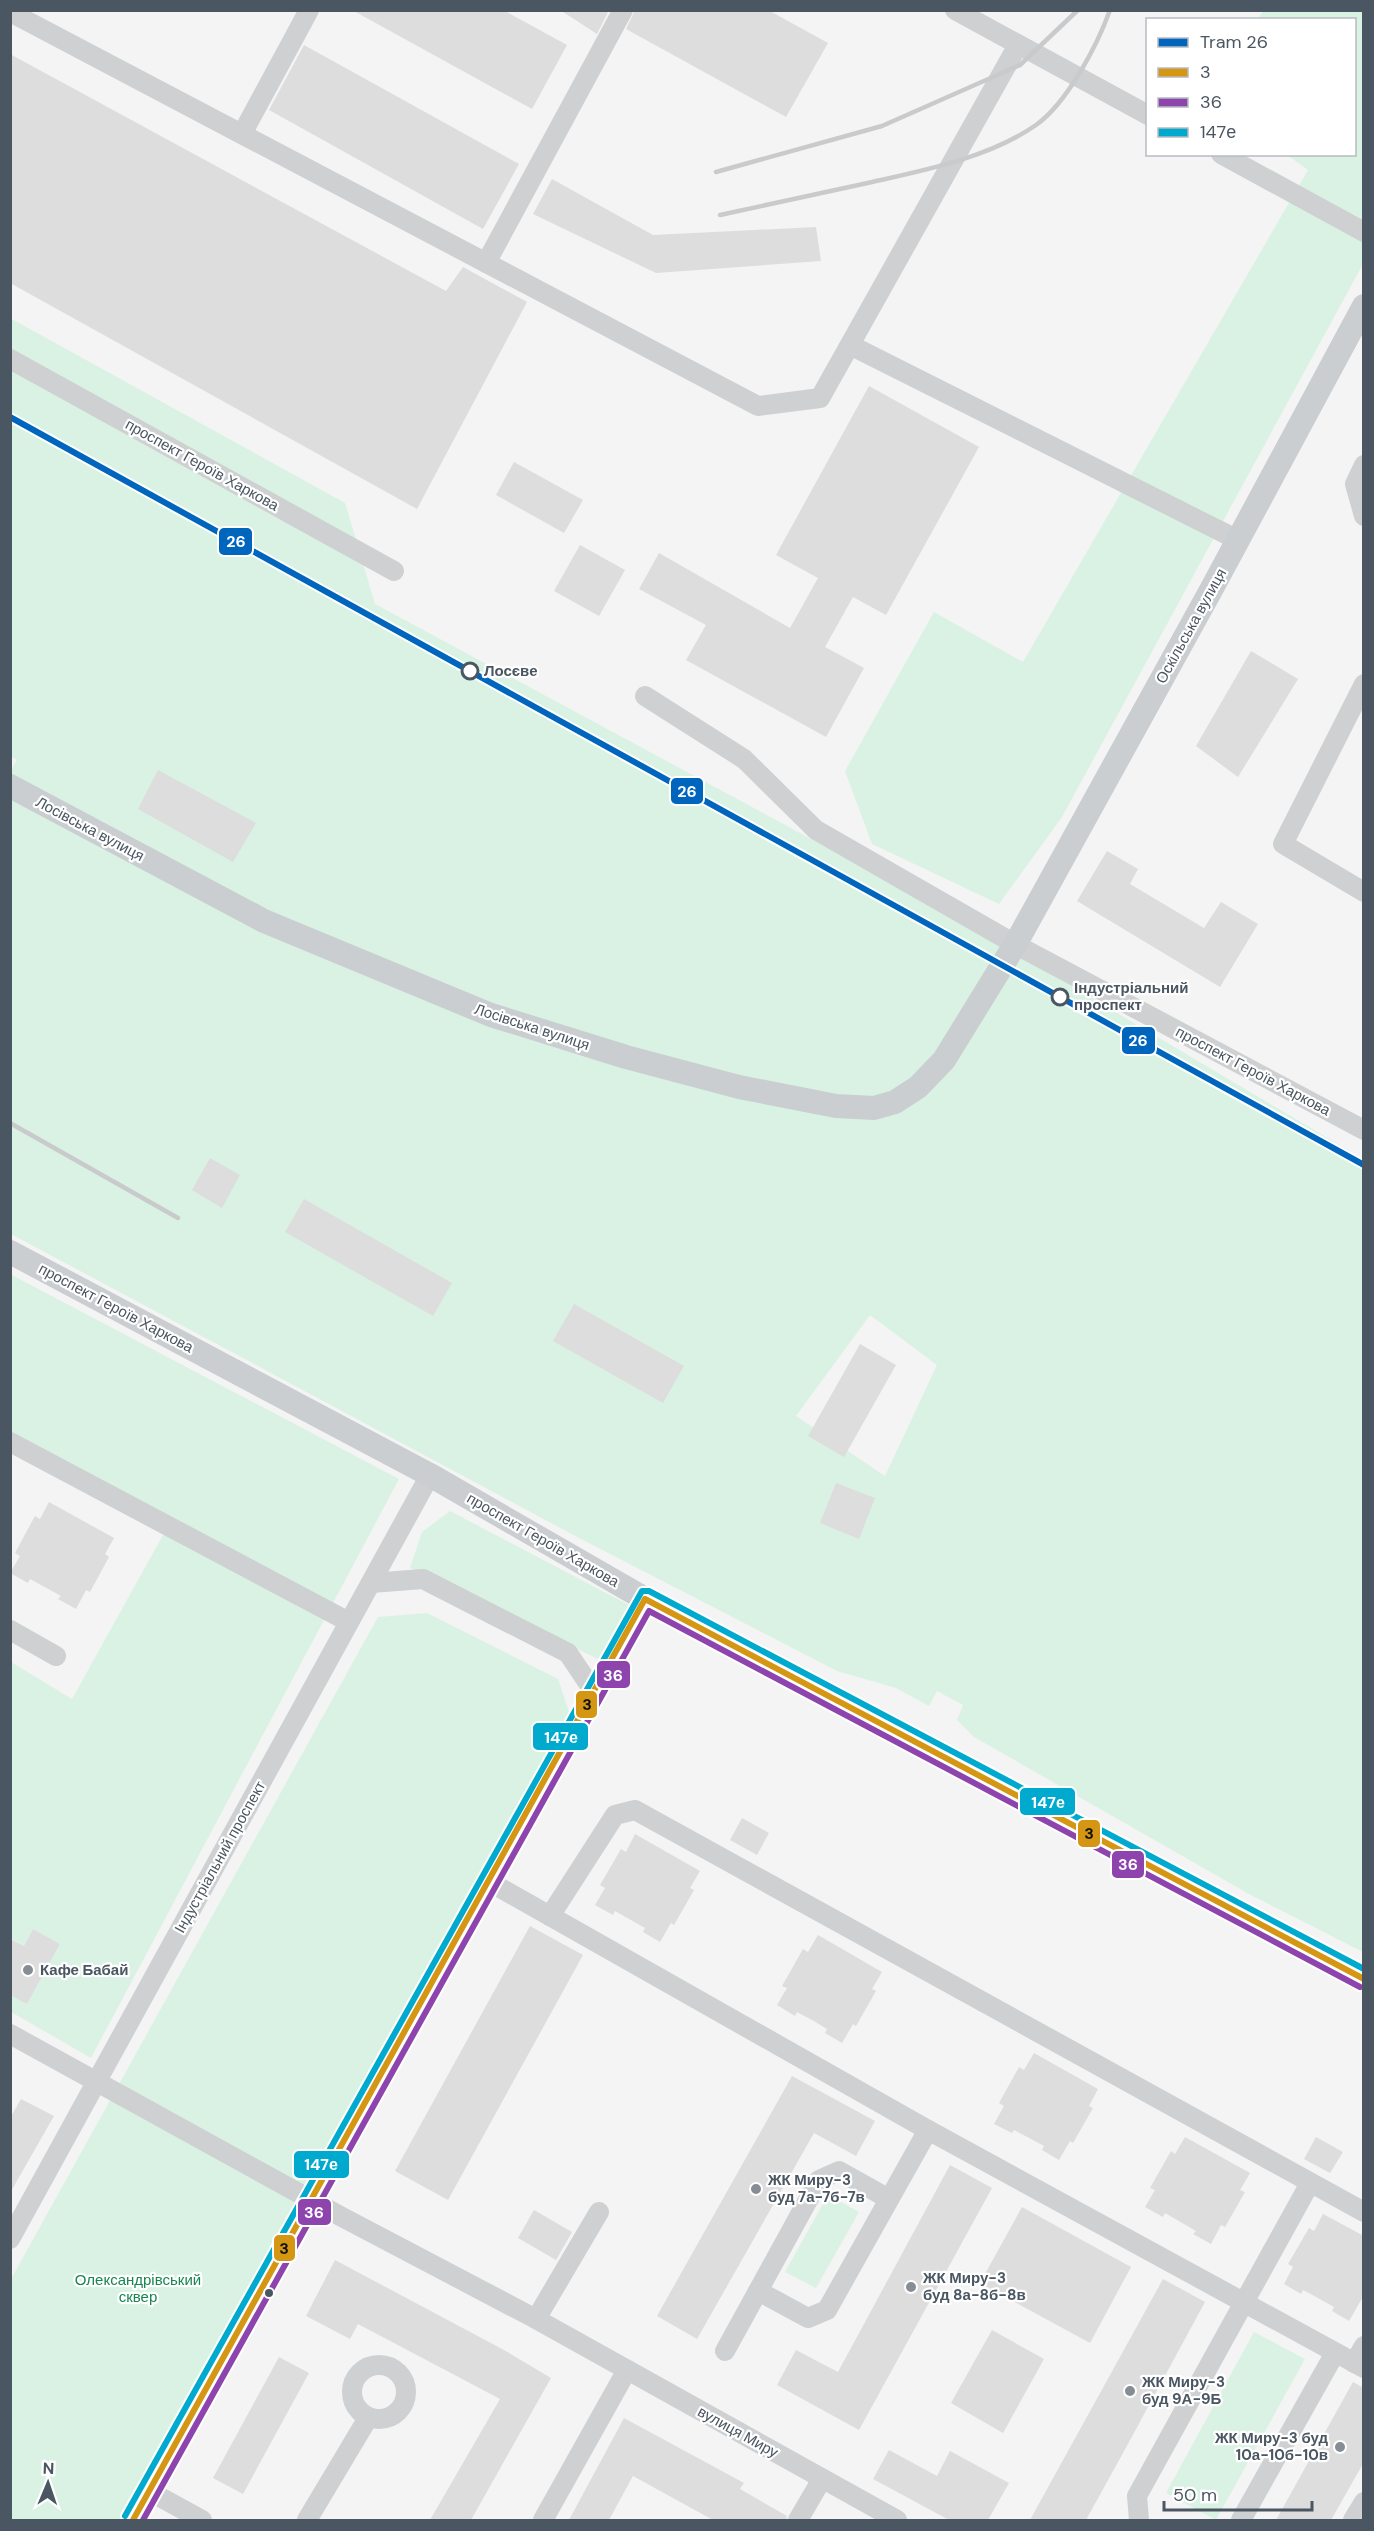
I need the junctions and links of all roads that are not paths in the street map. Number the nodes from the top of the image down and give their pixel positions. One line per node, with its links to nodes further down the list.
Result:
1 (309, 10): 7 (street)
2 (623, 10): 10 (street)
3 (955, 10): 5 (street)
4 (10, 12): 7 (street)
5 (1018, 45): 6 (street); 12 (street)
6 (1146, 114)
7 (242, 134): 10 (street)
8 (1225, 156): 9 (street)
9 (1364, 232)
10 (486, 262): 12 (street)
11 (1364, 306): 16 (main road, Оскільська вулиця)
12 (850, 345): 16 (street)
13 (10, 359): 17 (street, проспект Героїв Харкова)
14 (1364, 465): 15 (street)
15 (1364, 516)
16 (1238, 540): 22 (main road, Оскільська вулиця)
17 (394, 571)
18 (1364, 684): 21 (street)
19 (645, 696): 22 (street, проспект Героїв Харкова)
20 (10, 786): 22 (main road, Лосівська вулиця)
21 (1364, 892)
22 (1016, 943): 23 (street, проспект Героїв Харкова)
23 (1364, 1130)
24 (10, 1252): 26 (main road, проспект Героїв Харкова)
25 (10, 1442): 29 (street)
26 (430, 1475): 27 (street, Індустріальний проспект); 28 (main road, проспект Героїв Харкова)
27 (370, 1583): 29 (street, Індустріальний проспект); 32 (street)
28 (645, 1599): 32 (street); 35 (main road, проспект Героїв Харкова)
29 (349, 1622): 37 (street, Індустріальний проспект)
30 (10, 1630): 31 (street)
31 (56, 1656)
32 (594, 1692): 33 (street)
33 (488, 1881): 34 (street); 40 (street)
34 (549, 1916): 38 (street); 39 (street)
35 (1364, 1979)
36 (10, 2034): 37 (street, вулиця Миру)
37 (96, 2083): 40 (street, вулиця Миру); 44 (street, Індустріальний проспект)
38 (928, 2130): 41 (street); 46 (street)
39 (1310, 2183): 43 (street); 46 (street)
40 (312, 2199): 47 (street, вулиця Миру); 54 (street)
41 (889, 2199): 45 (street); 45 (street)
42 (599, 2212): 47 (street)
43 (1364, 2212)
44 (10, 2240)
45 (758, 2291): 48 (street)
46 (1244, 2303): 49 (street); 62 (street)
47 (536, 2319): 51 (street, вулиця Миру)
48 (725, 2351)
49 (1335, 2353): 50 (street); 63 (street)
50 (1360, 2359)
51 (627, 2370): 53 (street, вулиця Миру); 59 (street)
52 (368, 2418): 58 (street)
53 (822, 2479): 60 (street); 61 (street, вулиця Миру)
54 (149, 2491): 56 (street); 57 (street)
55 (1364, 2502): 64 (street)
56 (133, 2520)
57 (202, 2520)
58 (307, 2520)
59 (543, 2520)
60 (798, 2520)
61 (897, 2520)
62 (1139, 2520)
63 (1241, 2520)
64 (1353, 2520)

